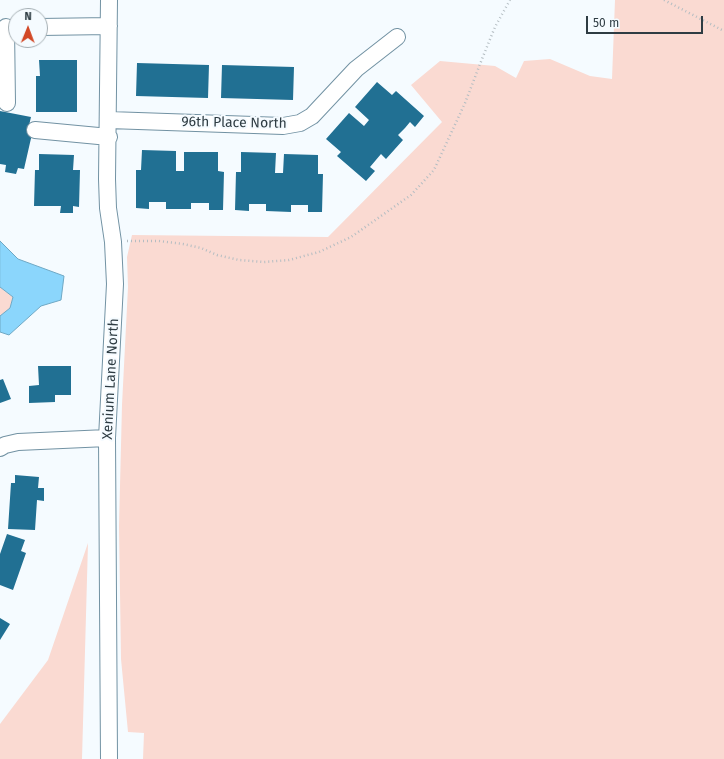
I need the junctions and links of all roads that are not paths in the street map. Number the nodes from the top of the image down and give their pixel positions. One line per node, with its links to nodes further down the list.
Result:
1 (109, 0): 2 (street, Xenium Lane North)
2 (109, 26): 4 (street); 7 (street, Xenium Lane North)
3 (8, 27): 6 (street)
4 (48, 27)
5 (397, 38): 7 (street, 96th Place North)
6 (7, 103)
7 (109, 120): 9 (street, Xenium Lane North)
8 (35, 130): 9 (street)
9 (109, 137): 10 (street, Xenium Lane North)
10 (107, 438): 11 (street); 12 (street, Xenium Lane North)
11 (0, 448)
12 (109, 759)

